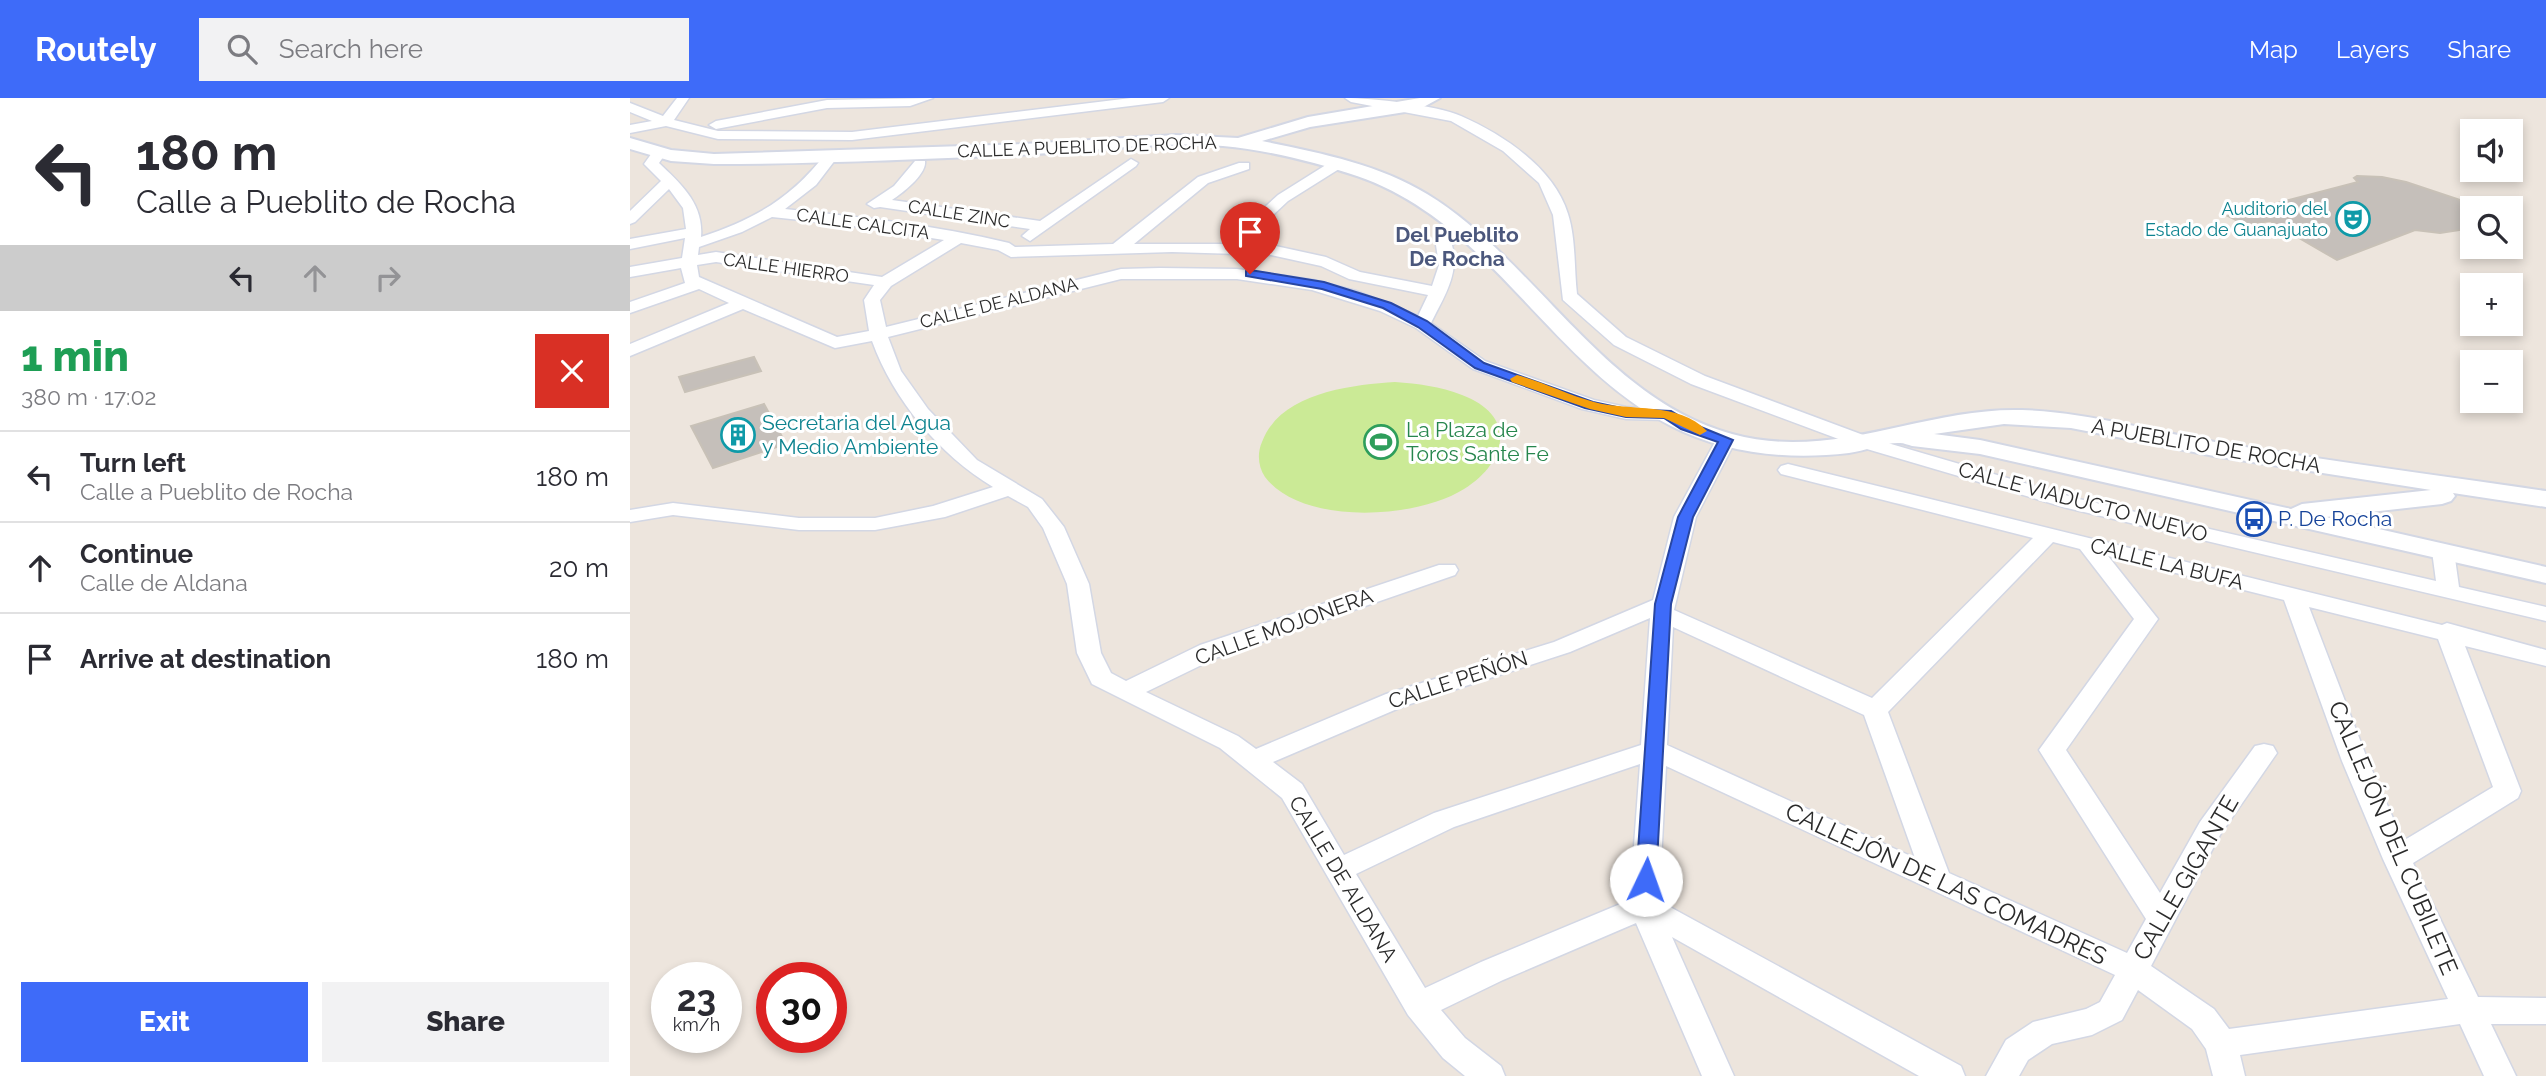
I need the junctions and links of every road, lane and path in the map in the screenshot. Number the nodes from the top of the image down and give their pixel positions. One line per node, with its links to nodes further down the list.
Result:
1 (683, 98): 9 (street)
2 (928, 98): 6 (street)
3 (1163, 98): 10 (street)
4 (1351, 98): 8 (street, CALLE VIADUCTO NUEVO)
5 (1433, 98): 8 (street)
6 (822, 101): 10 (street)
7 (630, 107): 9 (street)
8 (1407, 107): 12 (street); 47 (street, CALLE VIADUCTO NUEVO)
9 (666, 122): 10 (street); 11 (street)
10 (694, 128)
11 (630, 129)
12 (1242, 143): 15 (street, CALLE A PUEBLITO DE ROCHA); 19 (street, CALLE A PUEBLITO DE ROCHA)
13 (630, 144): 14 (street, CALLE A PUEBLITO DE ROCHA)
14 (659, 153): 15 (street, CALLE A PUEBLITO DE ROCHA); 20 (street)
15 (832, 155): 22 (street)
16 (1131, 163): 25 (street)
17 (920, 164): 21 (street)
18 (1244, 166): 32 (street)
19 (1334, 166): 26 (street, CALLE A PUEBLITO DE ROCHA); 31 (street)
20 (669, 181): 23 (street); 29 (street)
21 (878, 202): 24 (street); 25 (street, CALLE ZINC)
22 (767, 212): 24 (street, CALLE CALCITA); 29 (street)
23 (630, 219)
24 (847, 220): 27 (street, CALLE CALCITA)
25 (1041, 226): 33 (street)
26 (1468, 234): 38 (street); 44 (street, CALLE A PUEBLITO DE ROCHA)
27 (959, 237): 33 (street, CALLE DE ALDANA); 36 (street)
28 (630, 244): 29 (street)
29 (690, 246): 34 (street); 36 (street, CALLE HIERRO); 37 (street)
30 (1202, 247): 31 (street, CALLE DE ALDANA); 32 (street, CALLE DE ALDANA); 35 (street, CALLE DE ALDANA)
31 (1230, 247): 38 (street, CALLE DE ALDANA)
32 (1117, 250): 33 (street, CALLE DE ALDANA)
33 (1011, 252)
34 (630, 272)
35 (1121, 274): 41 (street, CALLE DE ALDANA); 42 (street, CALLE DE ALDANA)
36 (885, 282): 42 (street, CALLE DE ALDANA)
37 (698, 284): 39 (street); 40 (street)
38 (1436, 292): 41 (street)
39 (742, 303): 42 (street); 43 (street)
40 (630, 308)
41 (1422, 324): 44 (street, CALLE DE ALDANA)
42 (878, 333): 49 (street, CALLE DE ALDANA)
43 (630, 351)
44 (1667, 414): 46 (street, CALLE A PUEBLITO DE ROCHA)
45 (1896, 436): 47 (street, A PUEBLITO DE ROCHA); 50 (street, A PUEBLITO DE ROCHA); 52 (street)
46 (1726, 440): 47 (street, CALLE A PUEBLITO DE ROCHA); 61 (street)
47 (1867, 443): 59 (street, CALLE VIADUCTO NUEVO)
48 (1788, 470): 54 (street, CALLE LA BUFA)
49 (1010, 488): 53 (street); 65 (street, CALLE DE ALDANA)
50 (2487, 491): 51 (street, A PUEBLITO DE ROCHA); 52 (street)
51 (2546, 499)
52 (2278, 514): 56 (street)
53 (630, 516)
54 (2049, 534): 55 (street, CALLE LA BUFA); 66 (street)
55 (2087, 544): 60 (street, CALLE LA BUFA); 74 (street)
56 (2443, 551): 58 (street); 59 (street)
57 (1447, 570): 65 (street, CALLE MOJONERA)
58 (2546, 575)
59 (2448, 590): 62 (street, CALLE VIADUCTO NUEVO)
60 (2294, 597): 63 (street, CALLE LA BUFA); 70 (street, CALLEJÓN DEL CUBILETE)
61 (1663, 609): 66 (street); 67 (street); 69 (street, CALLE PEÑÓN)
62 (2546, 614)
63 (2447, 631): 64 (street, CALLE LA BUFA); 70 (street)
64 (2546, 658)
65 (1125, 692): 69 (street, CALLE DE ALDANA)
66 (1875, 710): 72 (street)
67 (1654, 750): 71 (street); 72 (street, CALLEJÓN DE LAS COMADRES); 73 (street)
68 (2264, 753): 74 (street, CALLE GIGANTE)
69 (1254, 760): 71 (street, CALLE DE ALDANA)
70 (2397, 859): 77 (street, CALLEJÓN DEL CUBILETE)
71 (1338, 870): 76 (street, CALLE DE ALDANA)
72 (1938, 881): 75 (street, CALLEJÓN DE LAS COMADRES)
73 (1644, 906): 76 (street); 81 (street); 82 (street)
74 (2161, 918): 75 (street, CALLE GIGANTE)
75 (2133, 970): 79 (street, CALLEJÓN DE LAS COMADRES); 83 (street, CALLE GIGANTE)
76 (1419, 1006): 80 (street, CALLE DE ALDANA)
77 (2468, 1010): 78 (street); 79 (street); 85 (street, CALLEJÓN DEL CUBILETE)
78 (2546, 1011)
79 (2221, 1044): 84 (street)
80 (1489, 1076)
81 (1718, 1076)
82 (1949, 1076)
83 (2002, 1076)
84 (2229, 1076)
85 (2500, 1076)

